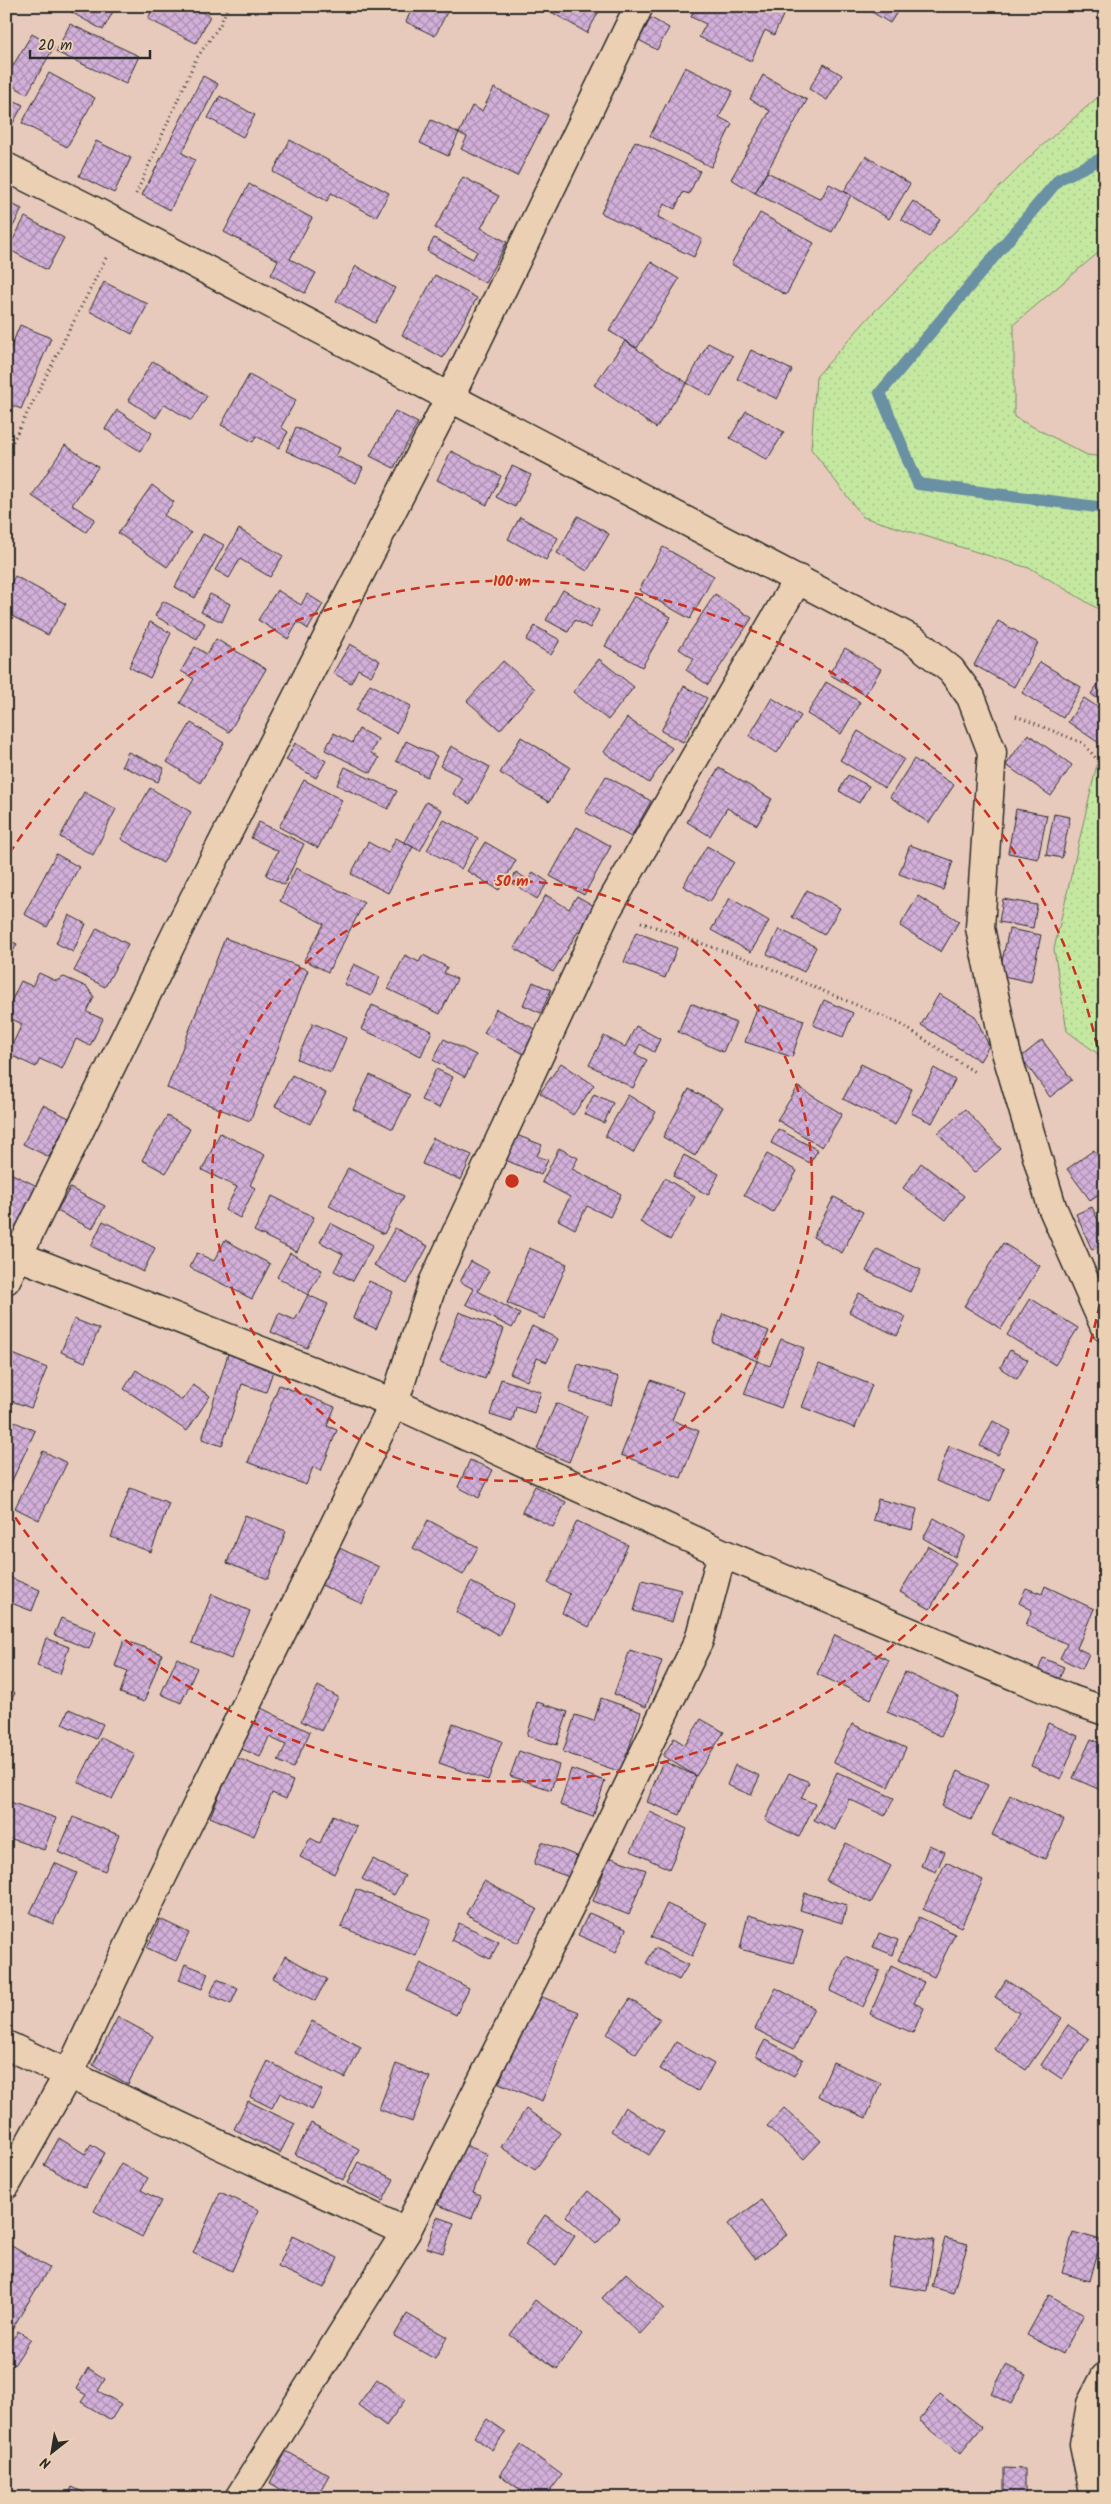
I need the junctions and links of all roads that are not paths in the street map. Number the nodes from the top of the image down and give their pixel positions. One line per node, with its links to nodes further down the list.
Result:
1 (639, 6): 3 (street)
2 (6, 167): 3 (street)
3 (450, 397): 4 (street); 5 (street)
4 (798, 579): 6 (street); 7 (street)
5 (11, 1262): 7 (street)
6 (1105, 1327)
7 (394, 1403): 8 (street); 11 (street)
8 (722, 1553): 9 (street); 13 (street)
9 (1105, 1711)
10 (6, 2045): 11 (street)
11 (69, 2073): 12 (street); 13 (street)
12 (6, 2185)
13 (406, 2232): 15 (street)
14 (1105, 2377): 16 (street)
15 (239, 2498)
16 (1096, 2498)

